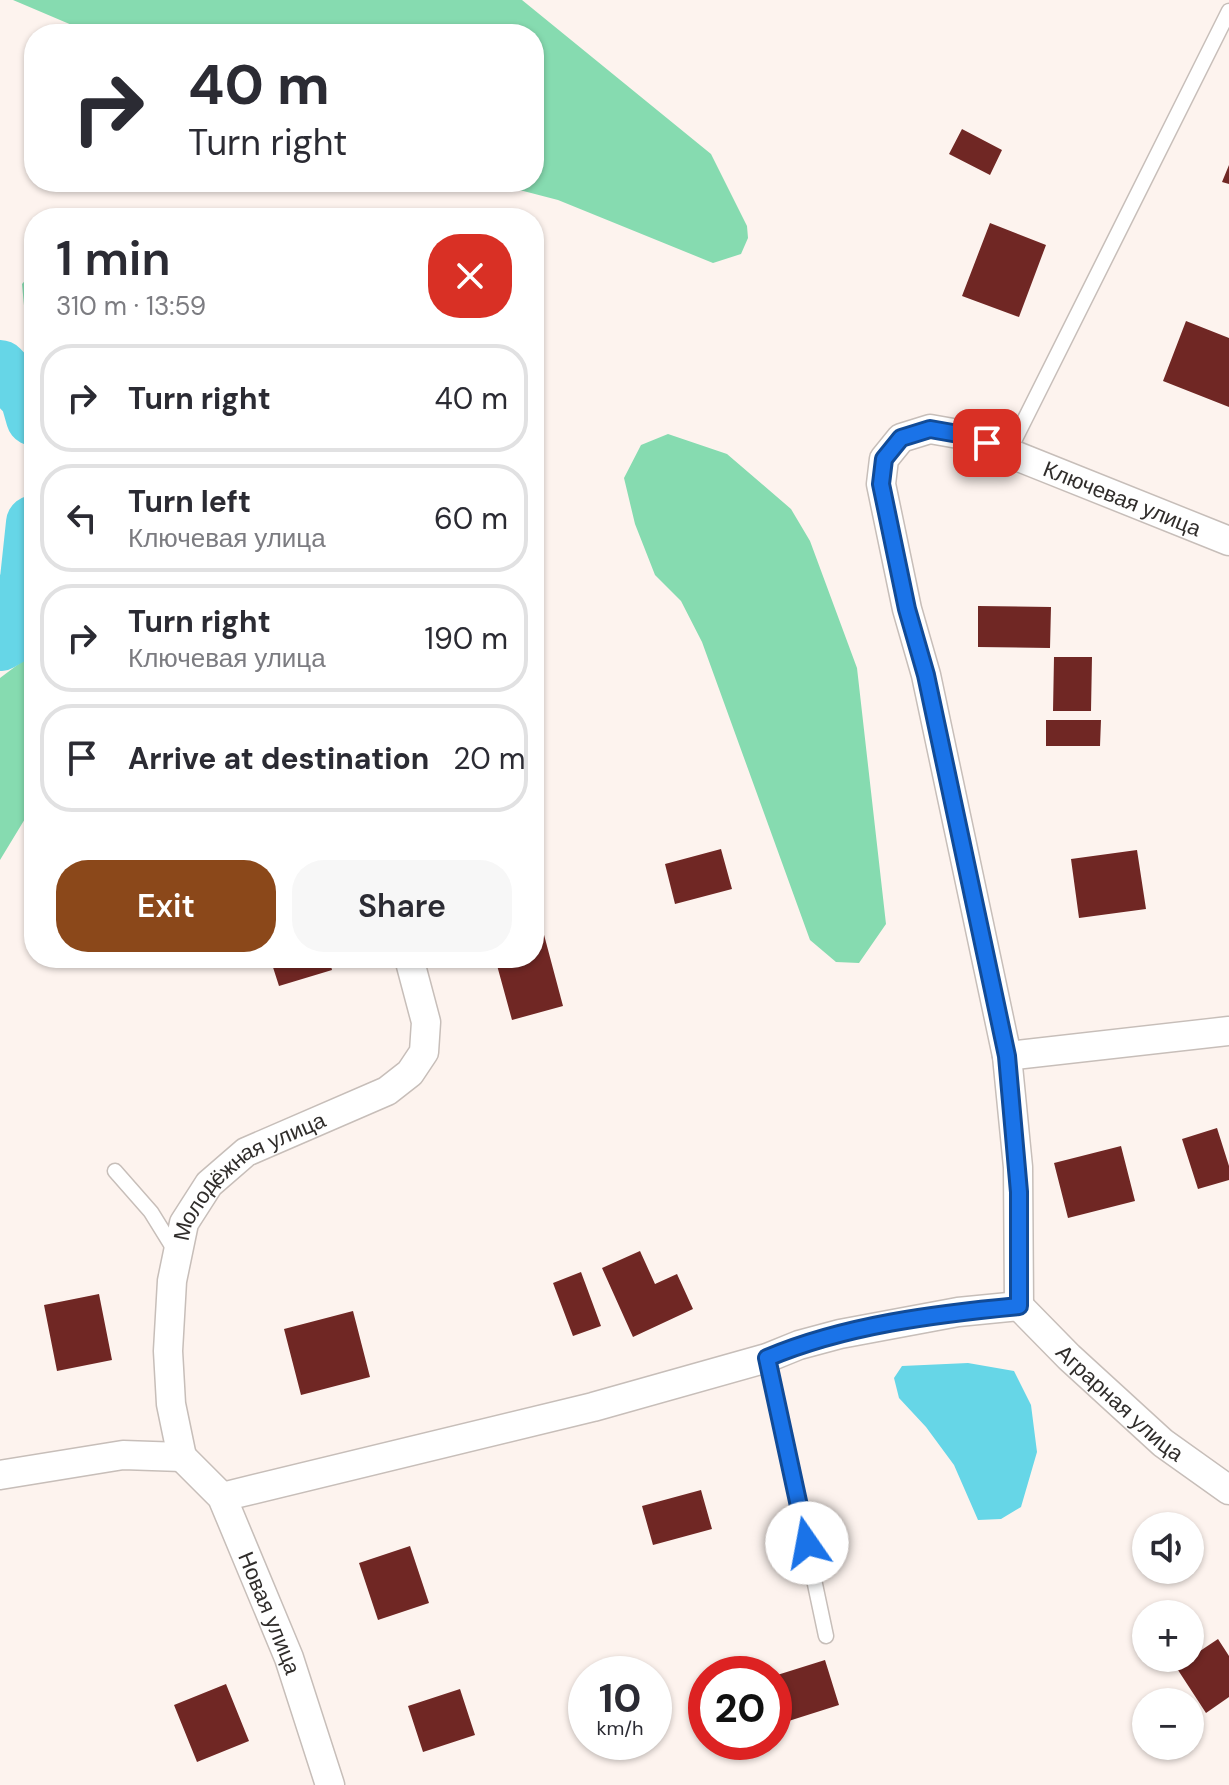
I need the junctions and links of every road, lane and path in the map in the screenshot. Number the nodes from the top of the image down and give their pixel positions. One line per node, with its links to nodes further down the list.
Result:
1 (1229, 11): 2 (lane)
2 (1009, 451): 3 (street, Ключевая улица); 6 (street, Ключевая улица)
3 (1229, 541)
4 (412, 968): 8 (street, Молодёжная улица)
5 (1229, 1031): 6 (street)
6 (1007, 1056): 9 (street, Ключевая улица)
7 (115, 1171): 8 (lane)
8 (178, 1255): 11 (street, Молодёжная улица)
9 (1019, 1306): 10 (street); 13 (street, Аграрная улица)
10 (767, 1358): 14 (street); 15 (lane)
11 (182, 1457): 12 (street); 14 (street, Новая улица)
12 (0, 1475)
13 (1229, 1490)
14 (222, 1497): 16 (street, Новая улица)
15 (826, 1636)
16 (330, 1785)

